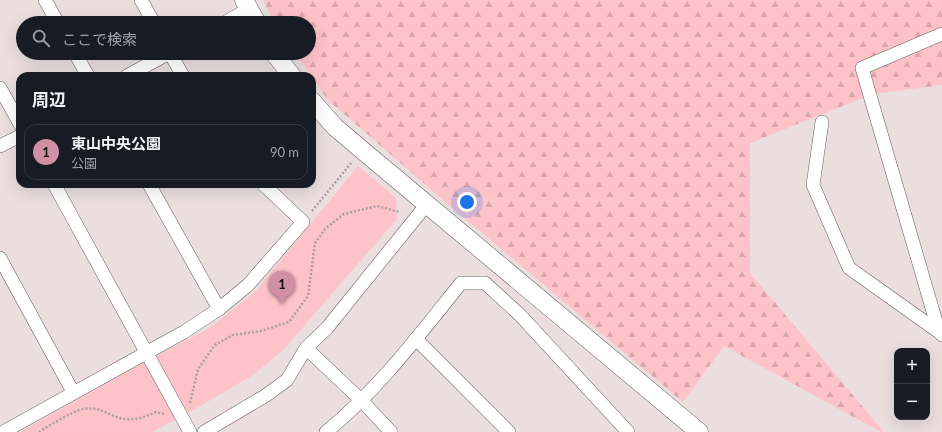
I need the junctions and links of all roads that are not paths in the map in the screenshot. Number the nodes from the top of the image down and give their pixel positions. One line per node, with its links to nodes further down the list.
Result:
1 (45, 0): 4 (street)
2 (141, 0): 5 (street)
3 (250, 11): 6 (street)
4 (54, 16)
5 (150, 16)
6 (239, 16)
7 (942, 34): 28 (street)
8 (79, 60): 12 (street)
9 (157, 60): 13 (street)
10 (174, 60): 14 (street)
11 (279, 60): 15 (street)
12 (86, 72)
13 (134, 72)
14 (181, 72)
15 (289, 72)
16 (0, 88): 18 (street)
17 (316, 106): 25 (street)
18 (16, 117)
19 (822, 122): 28 (street)
20 (16, 138): 21 (street)
21 (0, 146)
22 (56, 188): 31 (street)
23 (151, 188): 27 (street)
24 (267, 188): 27 (street)
25 (427, 204): 30 (street); 41 (street)
26 (0, 258): 32 (street)
27 (219, 309): 31 (street)
28 (940, 333)
29 (416, 339): 33 (street); 39 (street); 40 (street)
30 (306, 348): 33 (street); 36 (street)
31 (148, 352): 32 (street); 35 (street)
32 (73, 392): 34 (street)
33 (362, 401): 37 (street); 38 (street)
34 (1, 431)
35 (190, 432)
36 (204, 432)
37 (326, 432)
38 (391, 432)
39 (509, 432)
40 (628, 432)
41 (699, 432)

